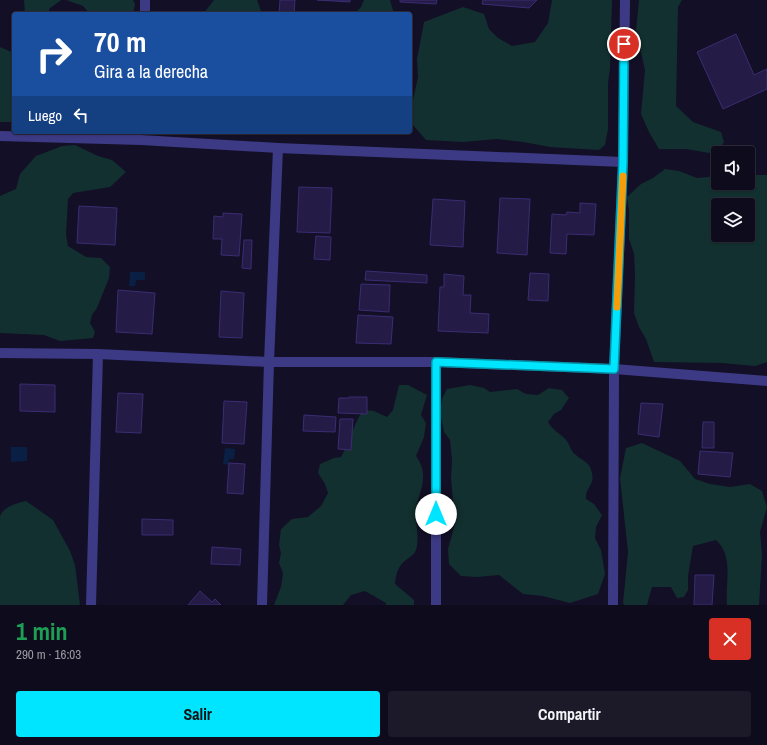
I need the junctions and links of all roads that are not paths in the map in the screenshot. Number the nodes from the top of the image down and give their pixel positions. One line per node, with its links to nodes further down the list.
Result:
1 (145, 0): 3 (street)
2 (625, 0): 7 (street)
3 (145, 12)
4 (0, 136): 5 (street)
5 (141, 136): 6 (street)
6 (278, 148): 7 (street); 10 (street)
7 (623, 162): 12 (street)
8 (0, 353): 9 (street)
9 (98, 354): 10 (street); 14 (street)
10 (269, 362): 11 (street); 15 (street)
11 (436, 362): 12 (street); 16 (street)
12 (614, 369): 13 (street); 17 (street)
13 (767, 381)
14 (91, 605)
15 (262, 605)
16 (436, 605)
17 (613, 605)

